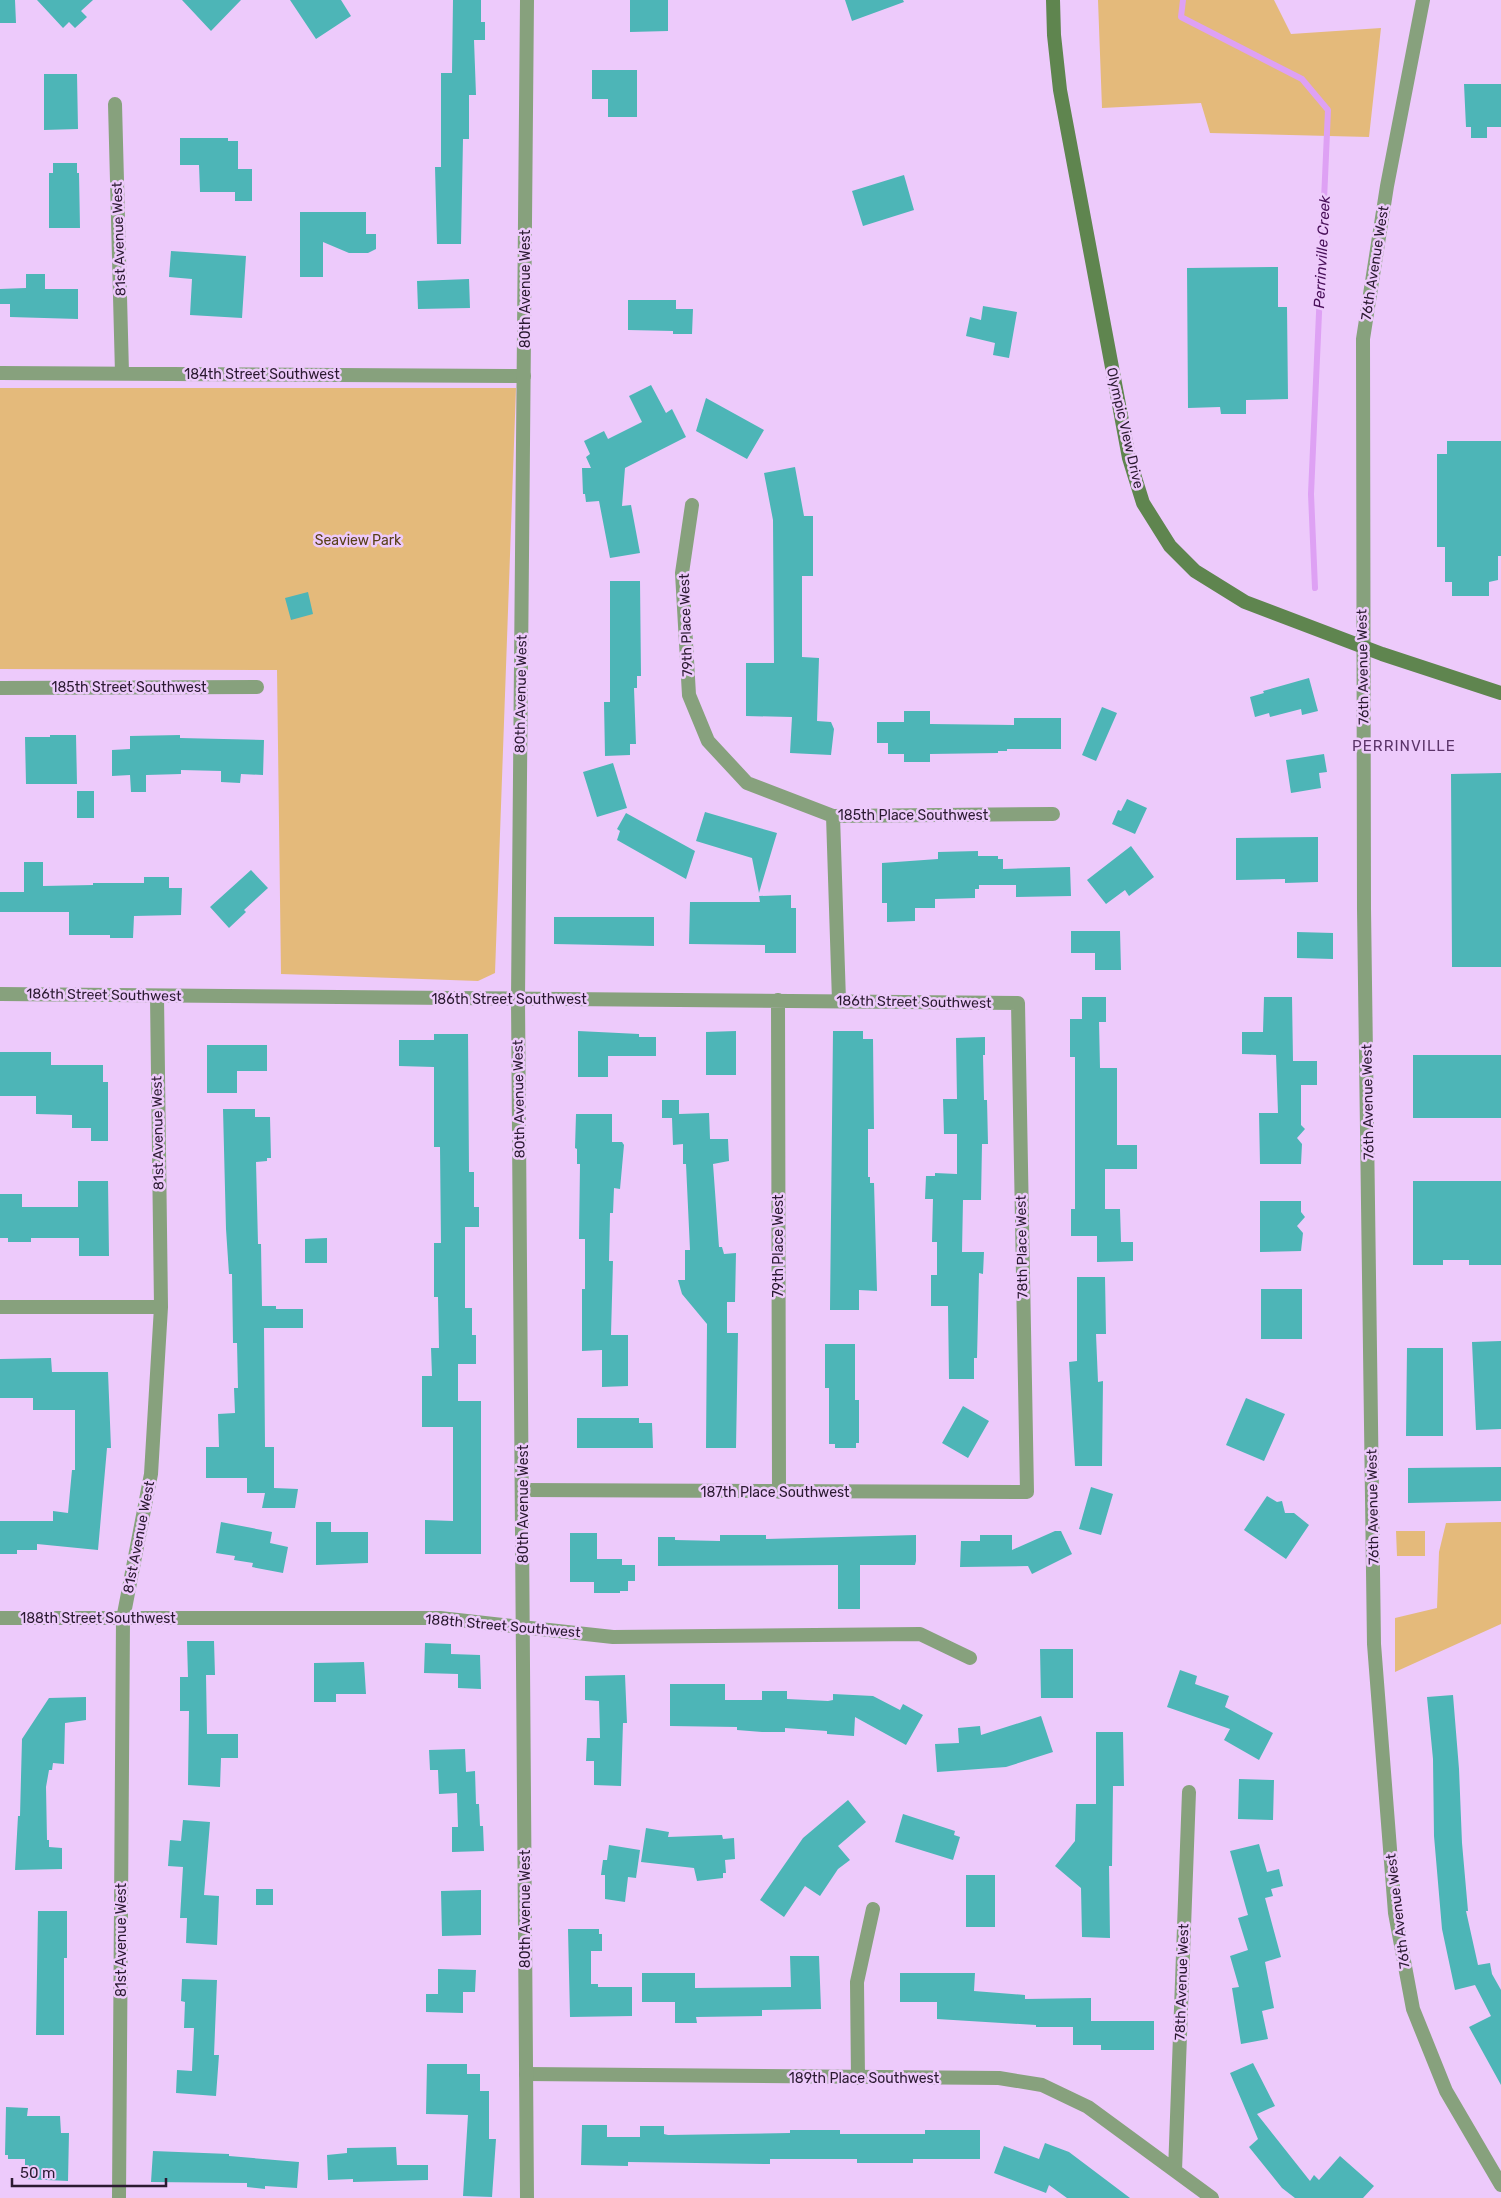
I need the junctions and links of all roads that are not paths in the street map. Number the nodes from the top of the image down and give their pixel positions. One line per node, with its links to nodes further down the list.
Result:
1 (527, 0): 7 (street, 80th Avenue West)
2 (1054, 0): 9 (main road, Olympic View Drive)
3 (1423, 0): 9 (street, 76th Avenue West)
4 (115, 104): 6 (street, 81st Avenue West)
5 (0, 373): 6 (street, 184th Street Southwest)
6 (122, 373): 7 (street, 184th Street Southwest)
7 (524, 376): 18 (street, 80th Avenue West)
8 (692, 505): 13 (street, 79th Place West)
9 (1362, 646): 12 (main road, Olympic View Drive); 36 (street, 76th Avenue West)
10 (257, 687): 11 (street, 185th Street Southwest)
11 (0, 688)
12 (1501, 693)
13 (708, 741): 15 (street, 185th Place Southwest)
14 (1053, 814): 15 (street, 185th Place Southwest)
15 (833, 816): 20 (street)
16 (0, 994): 17 (street, 186th Street Southwest)
17 (156, 996): 18 (street, 186th Street Southwest); 23 (street, 81st Avenue West)
18 (518, 999): 19 (street, 186th Street Southwest); 24 (street, 80th Avenue West)
19 (778, 1000): 20 (street, 186th Street Southwest); 25 (street, 79th Place West)
20 (839, 1001): 21 (street, 186th Street Southwest)
21 (1018, 1003): 26 (street, 78th Place West)
22 (0, 1306): 23 (street)
23 (161, 1307): 28 (street, 81st Avenue West)
24 (523, 1490): 25 (street, 187th Place Southwest); 29 (street, 80th Avenue West)
25 (779, 1492): 26 (street, 187th Place Southwest)
26 (1026, 1492)
27 (0, 1618): 28 (street, 188th Street Southwest)
28 (123, 1619): 29 (street, 188th Street Southwest); 37 (street, 81st Avenue West)
29 (523, 1627): 30 (street, 188th Street Southwest); 33 (street, 80th Avenue West)
30 (970, 1658)
31 (1189, 1792): 35 (street, 78th Avenue West)
32 (873, 1909): 34 (street)
33 (526, 2074): 34 (street, 189th Place Southwest); 38 (street, 80th Avenue West)
34 (858, 2078): 35 (street, 189th Place Southwest)
35 (1175, 2171): 39 (street, 189th Place Southwest)
36 (1501, 2186)
37 (119, 2198)
38 (527, 2198)
39 (1212, 2198)

